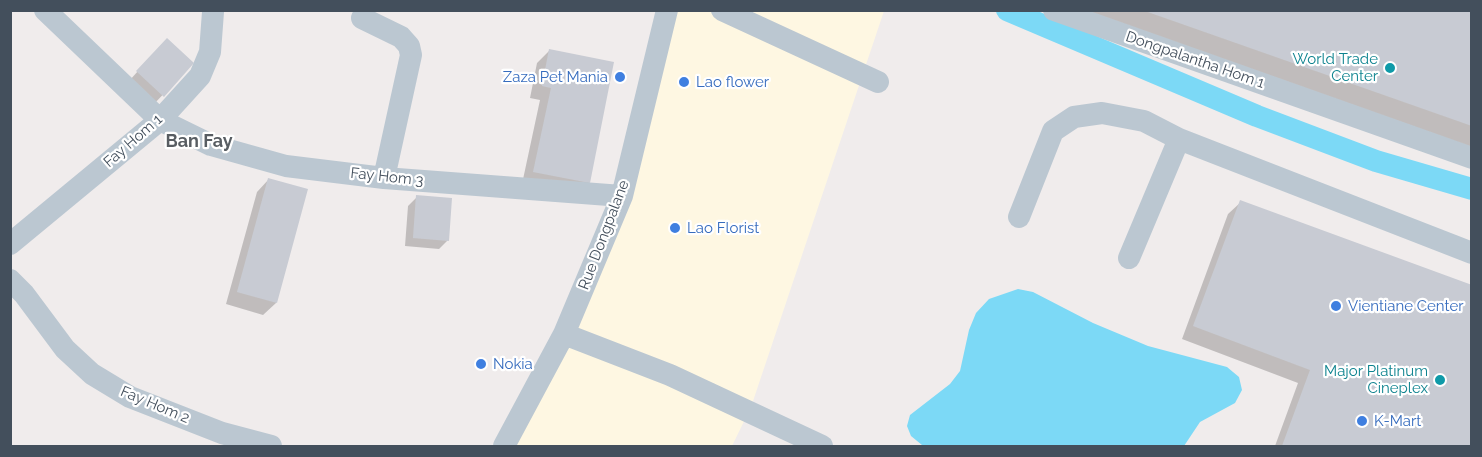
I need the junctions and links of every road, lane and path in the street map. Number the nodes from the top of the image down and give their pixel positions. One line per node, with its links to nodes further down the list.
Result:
1 (45, 10): 8 (street, Fay Hom 3)
2 (667, 10): 12 (street, Rue Dongpalane)
3 (722, 10): 7 (street)
4 (1054, 10): 10 (street, Dongpalantha Hom 1)
5 (213, 12): 8 (street, Fay Hom 1)
6 (362, 18): 11 (street)
7 (878, 82)
8 (160, 120): 11 (street, Fay Hom 3); 14 (street, Fay Hom 1)
9 (1179, 139): 13 (street); 15 (street); 16 (street)
10 (1472, 158)
11 (384, 178): 12 (street, Fay Hom 3)
12 (622, 196): 18 (street, Rue Dongpalane)
13 (1019, 217)
14 (10, 244)
15 (1472, 253)
16 (1129, 258)
17 (10, 280): 19 (street, Fay Hom 2)
18 (564, 334): 20 (street, Rue Dongpalane); 21 (street)
19 (271, 447)
20 (504, 447)
21 (822, 447)

